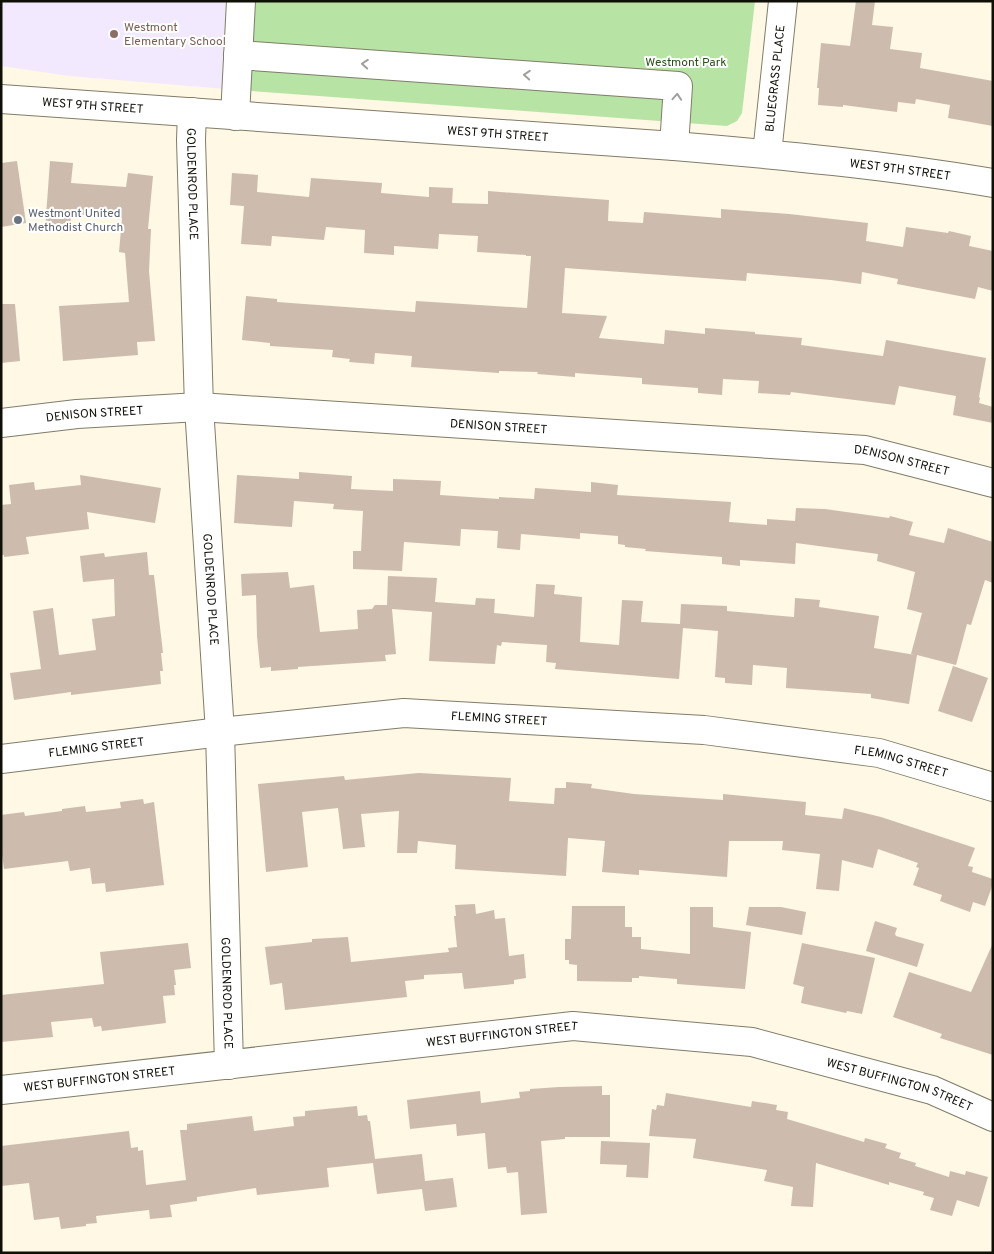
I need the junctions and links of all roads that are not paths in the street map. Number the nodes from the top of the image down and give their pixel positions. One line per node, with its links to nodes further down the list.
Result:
1 (241, 1): 3 (street)
2 (783, 1): 8 (street, BLUEGRASS PLACE)
3 (238, 54): 6 (street); 7 (street, one-way to 3)
4 (1, 99): 5 (street, WEST 9TH STREET)
5 (192, 112): 6 (street, WEST 9TH STREET); 10 (street, GOLDENROD PLACE)
6 (235, 116): 7 (street, WEST 9TH STREET)
7 (674, 146): 8 (street, WEST 9TH STREET)
8 (767, 154): 9 (street, WEST 9TH STREET)
9 (993, 183)
10 (198, 407): 11 (street, DENISON STREET); 12 (street, DENISON STREET); 13 (street, GOLDENROD PLACE)
11 (1, 423)
12 (993, 483)
13 (220, 732): 14 (street, FLEMING STREET); 15 (street, FLEMING STREET); 16 (street, GOLDENROD PLACE)
14 (1, 759)
15 (993, 787)
16 (229, 1065): 17 (street, WEST BUFFINGTON STREET); 18 (street, WEST BUFFINGTON STREET)
17 (1, 1090)
18 (993, 1117)

